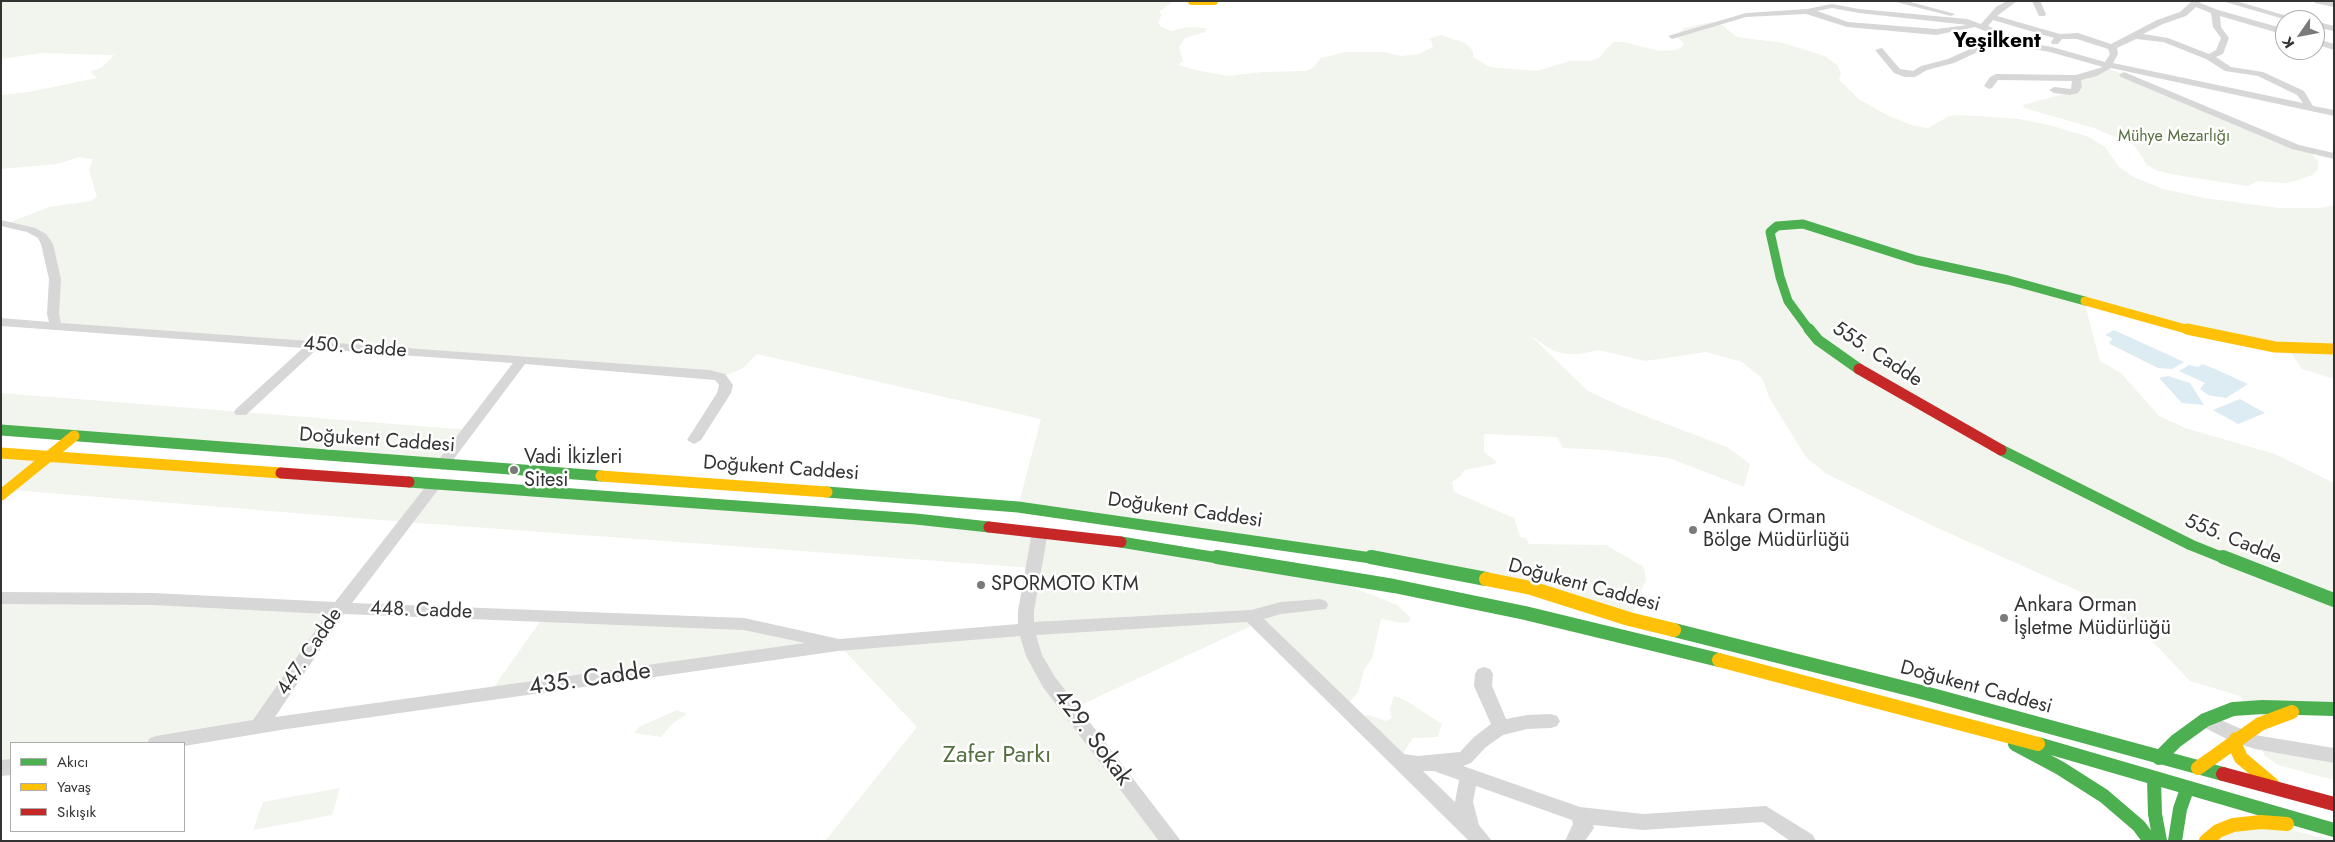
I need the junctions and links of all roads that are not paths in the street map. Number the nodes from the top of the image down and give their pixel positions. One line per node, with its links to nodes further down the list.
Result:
1 (1192, 1): 2 (main road)
2 (1214, 1)
3 (1896, 1): 17 (street)
4 (2013, 1): 16 (street)
5 (2036, 1): 14 (street)
6 (2226, 1): 15 (street)
7 (2318, 1): 11 (street)
8 (1801, 3): 12 (street)
9 (2197, 3): 13 (street); 21 (street)
10 (1835, 4): 12 (street); 17 (street)
11 (2334, 5)
12 (1810, 10): 18 (street); 20 (street)
13 (2215, 12): 19 (street); 27 (street)
14 (2042, 14)
15 (2275, 14)
16 (1991, 17): 18 (street); 22 (street)
17 (1967, 22): 18 (street)
18 (1980, 26): 23 (street)
19 (2275, 29)
20 (1672, 36)
21 (2136, 36): 24 (street); 27 (street)
22 (2060, 37): 24 (street); 26 (street)
23 (1996, 40): 25 (street); 26 (street)
24 (2112, 47): 28 (street)
25 (1879, 50)
26 (2052, 50): 28 (street)
27 (2209, 57): 29 (street)
28 (2107, 67): 30 (street); 32 (street); 36 (street)
29 (2222, 67): 32 (street); 34 (street)
30 (2076, 78): 31 (street); 33 (street)
31 (1989, 86)
32 (2226, 89): 34 (street)
33 (2054, 90)
34 (2310, 108): 35 (street)
35 (2334, 113)
36 (2334, 156)
37 (1, 223): 39 (street)
38 (1, 322): 39 (street, 450. Cadde)
39 (56, 326): 40 (street, 450. Cadde)
40 (313, 346): 42 (street, 450. Cadde); 43 (street)
41 (2334, 350): 54 (main road, 555. Cadde)
42 (522, 360): 46 (street, 450. Cadde); 49 (street)
43 (241, 412)
44 (1, 430): 45 (main road, Doğukent Caddesi)
45 (74, 436): 48 (main road); 49 (main road, Doğukent Caddesi)
46 (694, 440)
47 (1, 453): 48 (main road, Doğukent Caddesi)
48 (48, 457): 50 (main road, Doğukent Caddesi); 51 (main road)
49 (442, 465): 71 (main road, Doğukent Caddesi)
50 (435, 484): 52 (main road, Doğukent Caddesi); 56 (street, 447. Cadde)
51 (1, 496)
52 (1040, 532): 58 (street, 429. Sokak); 67 (main road, Doğukent Caddesi)
53 (1, 598): 56 (street, 448. Cadde)
54 (2334, 600)
55 (1320, 605): 57 (street, 435. Cadde)
56 (340, 607): 59 (street, 448. Cadde); 65 (street, 447. Cadde)
57 (1251, 616): 58 (street, 435. Cadde); 72 (street)
58 (1026, 629): 59 (street, 435. Cadde); 83 (street, 429. Sokak)
59 (838, 645): 65 (street, 435. Cadde)
60 (1484, 674): 66 (street)
61 (2301, 709): 62 (main road); 63 (main road); 68 (main road)
62 (2334, 709)
63 (2205, 720): 68 (street); 71 (main road)
64 (1551, 721): 66 (street)
65 (259, 726): 69 (street, 435. Cadde)
66 (1502, 728): 73 (street)
67 (1984, 728): 76 (main road, Doğukent Caddesi); 86 (main road)
68 (2238, 738): 70 (street); 74 (main road); 78 (main road)
69 (162, 742)
70 (2334, 756)
71 (2159, 758): 74 (main road, Doğukent Caddesi); 76 (main road)
72 (1399, 760): 73 (street); 82 (street)
73 (1433, 764): 75 (street)
74 (2198, 768): 77 (main road); 78 (main road, Doğukent Caddesi)
75 (1469, 775): 80 (street); 82 (street)
76 (2154, 779): 77 (main road, Doğukent Caddesi); 87 (main road)
77 (2187, 789): 81 (main road); 88 (main road)
78 (2287, 792): 79 (main road, Doğukent Caddesi)
79 (2334, 804)
80 (1580, 815): 84 (street); 85 (street)
81 (2333, 830): 89 (main road)
82 (1476, 835)
83 (1171, 841)
84 (1574, 841)
85 (1806, 841)
86 (2150, 841)
87 (2160, 841)
88 (2175, 841)
89 (2206, 841)

